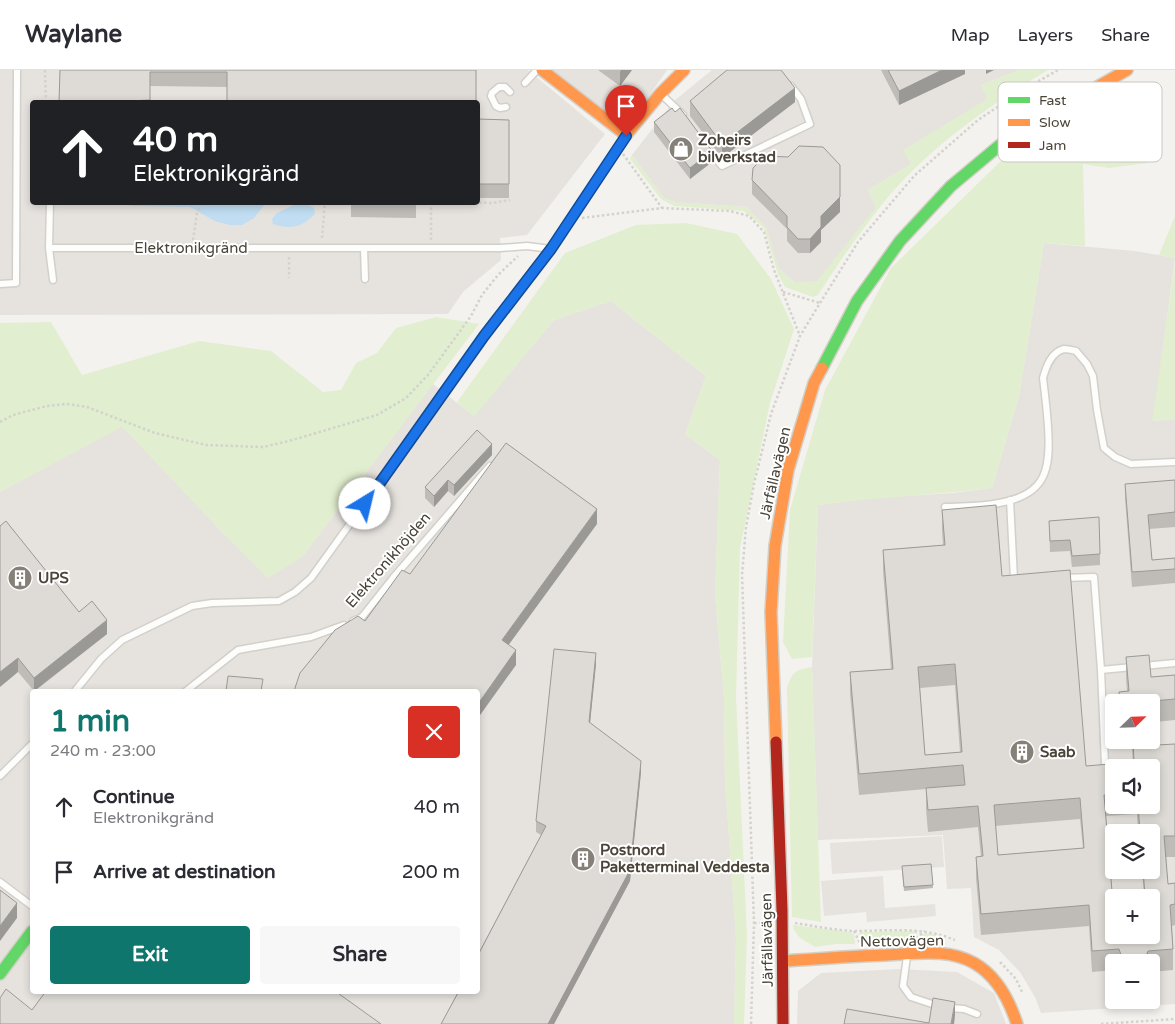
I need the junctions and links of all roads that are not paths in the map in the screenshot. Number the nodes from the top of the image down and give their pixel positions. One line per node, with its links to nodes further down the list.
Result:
1 (17, 70): 25 (lane)
2 (537, 70): 9 (lane)
3 (542, 70): 6 (street)
4 (684, 70): 11 (street)
5 (1127, 70): 8 (street, Järfällavägen)
6 (555, 74): 16 (street)
7 (784, 77): 17 (lane)
8 (1106, 82)
9 (525, 83)
10 (508, 90): 12 (lane)
11 (660, 94): 14 (lane); 16 (street)
12 (506, 107)
13 (690, 109): 14 (lane)
14 (683, 115): 15 (lane)
15 (688, 122)
16 (626, 136): 22 (lane)
17 (705, 144)
18 (998, 147): 43 (street, Järfällavägen)
19 (50, 205): 20 (lane)
20 (49, 248): 21 (lane, Elektronikgränd); 24 (lane)
21 (364, 248): 22 (lane, Elektronikgränd); 23 (lane)
22 (551, 249): 34 (lane)
23 (365, 279)
24 (53, 280)
25 (0, 284)
26 (495, 460): 35 (lane, Elektronikhöjden)
27 (1175, 462): 28 (lane)
28 (1010, 500): 29 (lane); 31 (lane)
29 (945, 507)
30 (1054, 578): 33 (lane)
31 (1024, 579)
32 (1175, 663): 33 (lane)
33 (1101, 670): 37 (lane)
34 (77, 689)
35 (189, 689)
36 (30, 746): 38 (lane)
37 (1105, 764)
38 (0, 776)
39 (0, 882): 40 (lane)
40 (30, 904)
41 (30, 934): 44 (street)
42 (907, 954): 43 (street, Nettovägen); 45 (lane); 47 (street, Nettovägen)
43 (783, 961): 46 (street, Järfällavägen)
44 (0, 974)
45 (977, 1014)
46 (783, 1024)
47 (1017, 1024)

